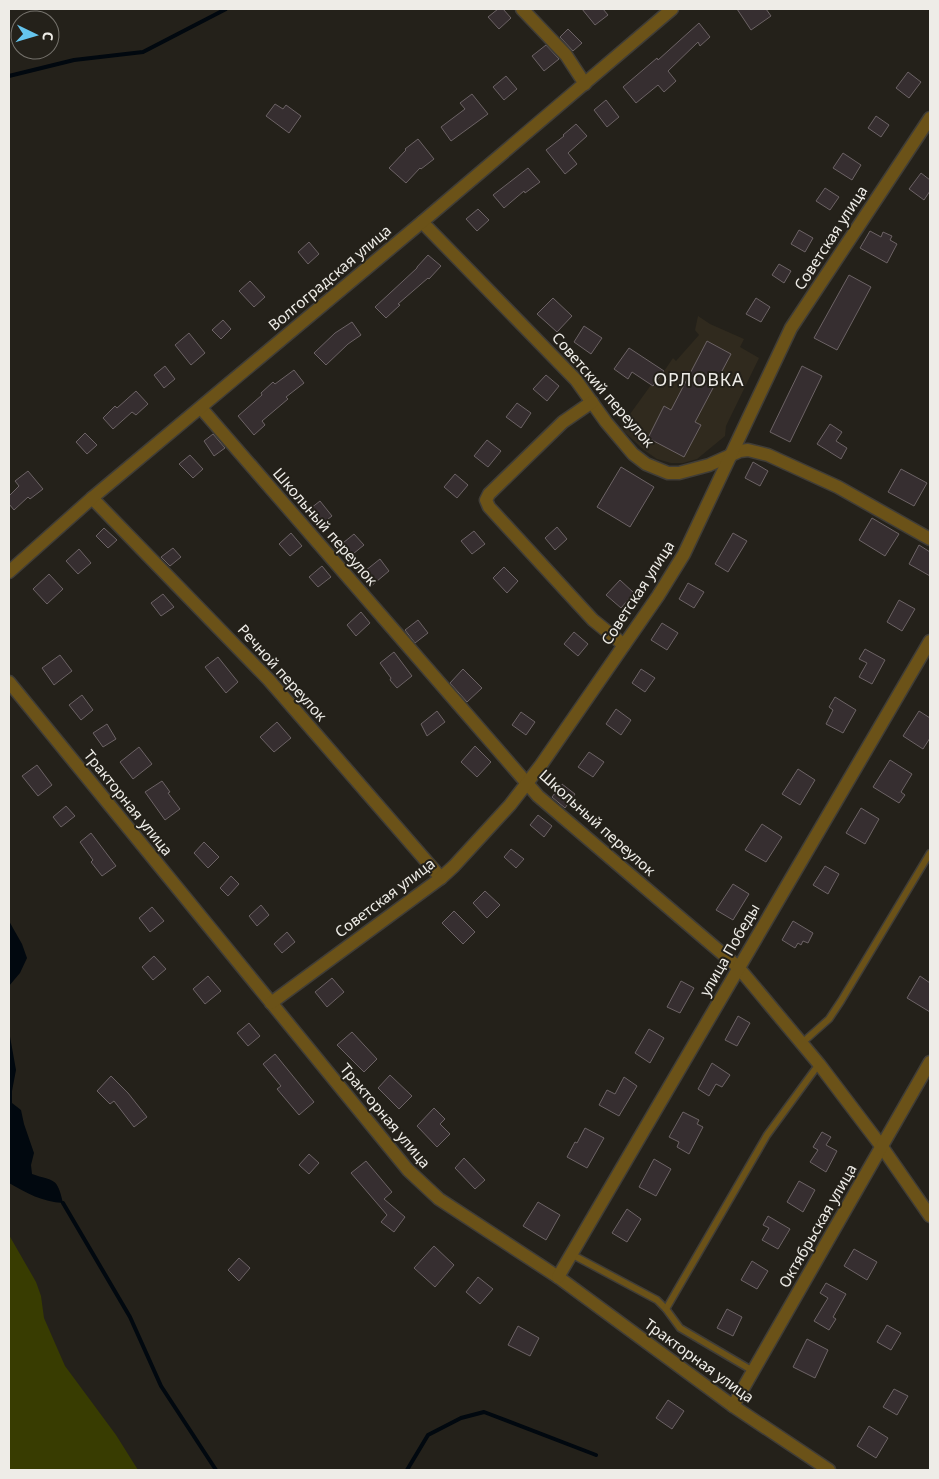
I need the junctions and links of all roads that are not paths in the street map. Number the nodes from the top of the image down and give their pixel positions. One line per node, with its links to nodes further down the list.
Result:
1 (522, 9): 3 (street)
2 (672, 9): 3 (street, Волгоградская улица)
3 (584, 84): 5 (street, Волгоградская улица)
4 (930, 118): 8 (street, Советская улица)
5 (422, 222): 6 (street, Советский переулок); 7 (street, Волгоградская улица)
6 (592, 402): 8 (street, Советский переулок); 13 (street)
7 (201, 408): 9 (street, Волгоградская улица); 15 (street, Школьный переулок)
8 (730, 456): 10 (street, Советский переулок); 13 (street, Советская улица)
9 (92, 498): 11 (street, Волгоградская улица); 17 (street, Речной переулок)
10 (930, 539)
11 (9, 572)
12 (930, 641): 18 (street, улица Победы)
13 (624, 645): 15 (street, Советская улица)
14 (9, 682): 19 (street, Тракторная улица)
15 (527, 784): 17 (street, Советская улица); 18 (street, Школьный переулок)
16 (930, 854): 20 (lane)
17 (441, 878): 19 (street, Советская улица)
18 (738, 968): 20 (street, Школьный переулок); 25 (street, улица Победы)
19 (271, 1003): 26 (street, Тракторная улица)
20 (802, 1043): 22 (street, Школьный переулок)
21 (930, 1062): 23 (street, Октябрьская улица)
22 (819, 1064): 23 (street, Школьный переулок); 27 (lane)
23 (882, 1147): 24 (street, Школьный переулок); 28 (street, Октябрьская улица)
24 (930, 1216)
25 (572, 1254): 26 (street, улица Победы); 27 (lane)
26 (558, 1277): 29 (street, Тракторная улица)
27 (666, 1309): 28 (lane)
28 (753, 1371): 29 (street, Октябрьская улица)
29 (733, 1406): 30 (street, Тракторная улица)
30 (829, 1470)

